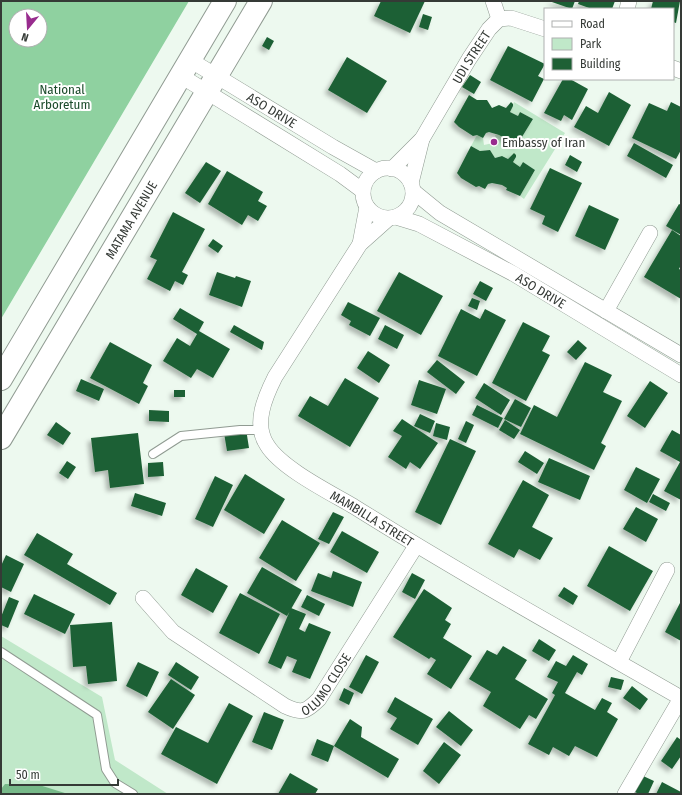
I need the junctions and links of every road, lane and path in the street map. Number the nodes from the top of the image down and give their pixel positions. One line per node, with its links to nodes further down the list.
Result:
1 (225, 1): 7 (main road)
2 (269, 1): 4 (lane)
3 (493, 1): 5 (street)
4 (256, 9): 8 (main road, MATAMA AVENUE)
5 (499, 20): 6 (street, UDI STREET); 9 (street, UDI STREET)
6 (544, 29)
7 (186, 68): 8 (street, ASO DRIVE); 21 (main road)
8 (212, 84): 11 (street, ASO DRIVE); 13 (street, ASO DRIVE); 23 (main road, MATAMA AVENUE)
9 (422, 139): 10 (street); 12 (street)
10 (392, 169): 11 (street); 12 (street)
11 (376, 171): 13 (street)
12 (412, 187): 15 (street); 18 (street, ASO DRIVE)
13 (363, 191): 14 (street)
14 (366, 207): 15 (street); 17 (street)
15 (392, 218): 17 (street); 20 (street, ASO DRIVE)
16 (650, 233): 18 (street)
17 (360, 244): 22 (street, MAMBILLA STREET)
18 (606, 311): 19 (street, ASO DRIVE)
19 (681, 355)
20 (681, 375)
21 (1, 379)
22 (262, 430): 24 (lane); 25 (street, MAMBILLA STREET)
23 (1, 438)
24 (153, 454)
25 (416, 546): 27 (street, OLUMO CLOSE); 29 (street, MAMBILLA STREET)
26 (667, 570): 29 (street)
27 (143, 598)
28 (1, 652): 31 (lane)
29 (619, 662): 30 (street, MAMBILLA STREET)
30 (681, 698): 32 (street)
31 (133, 794)
32 (625, 794)

